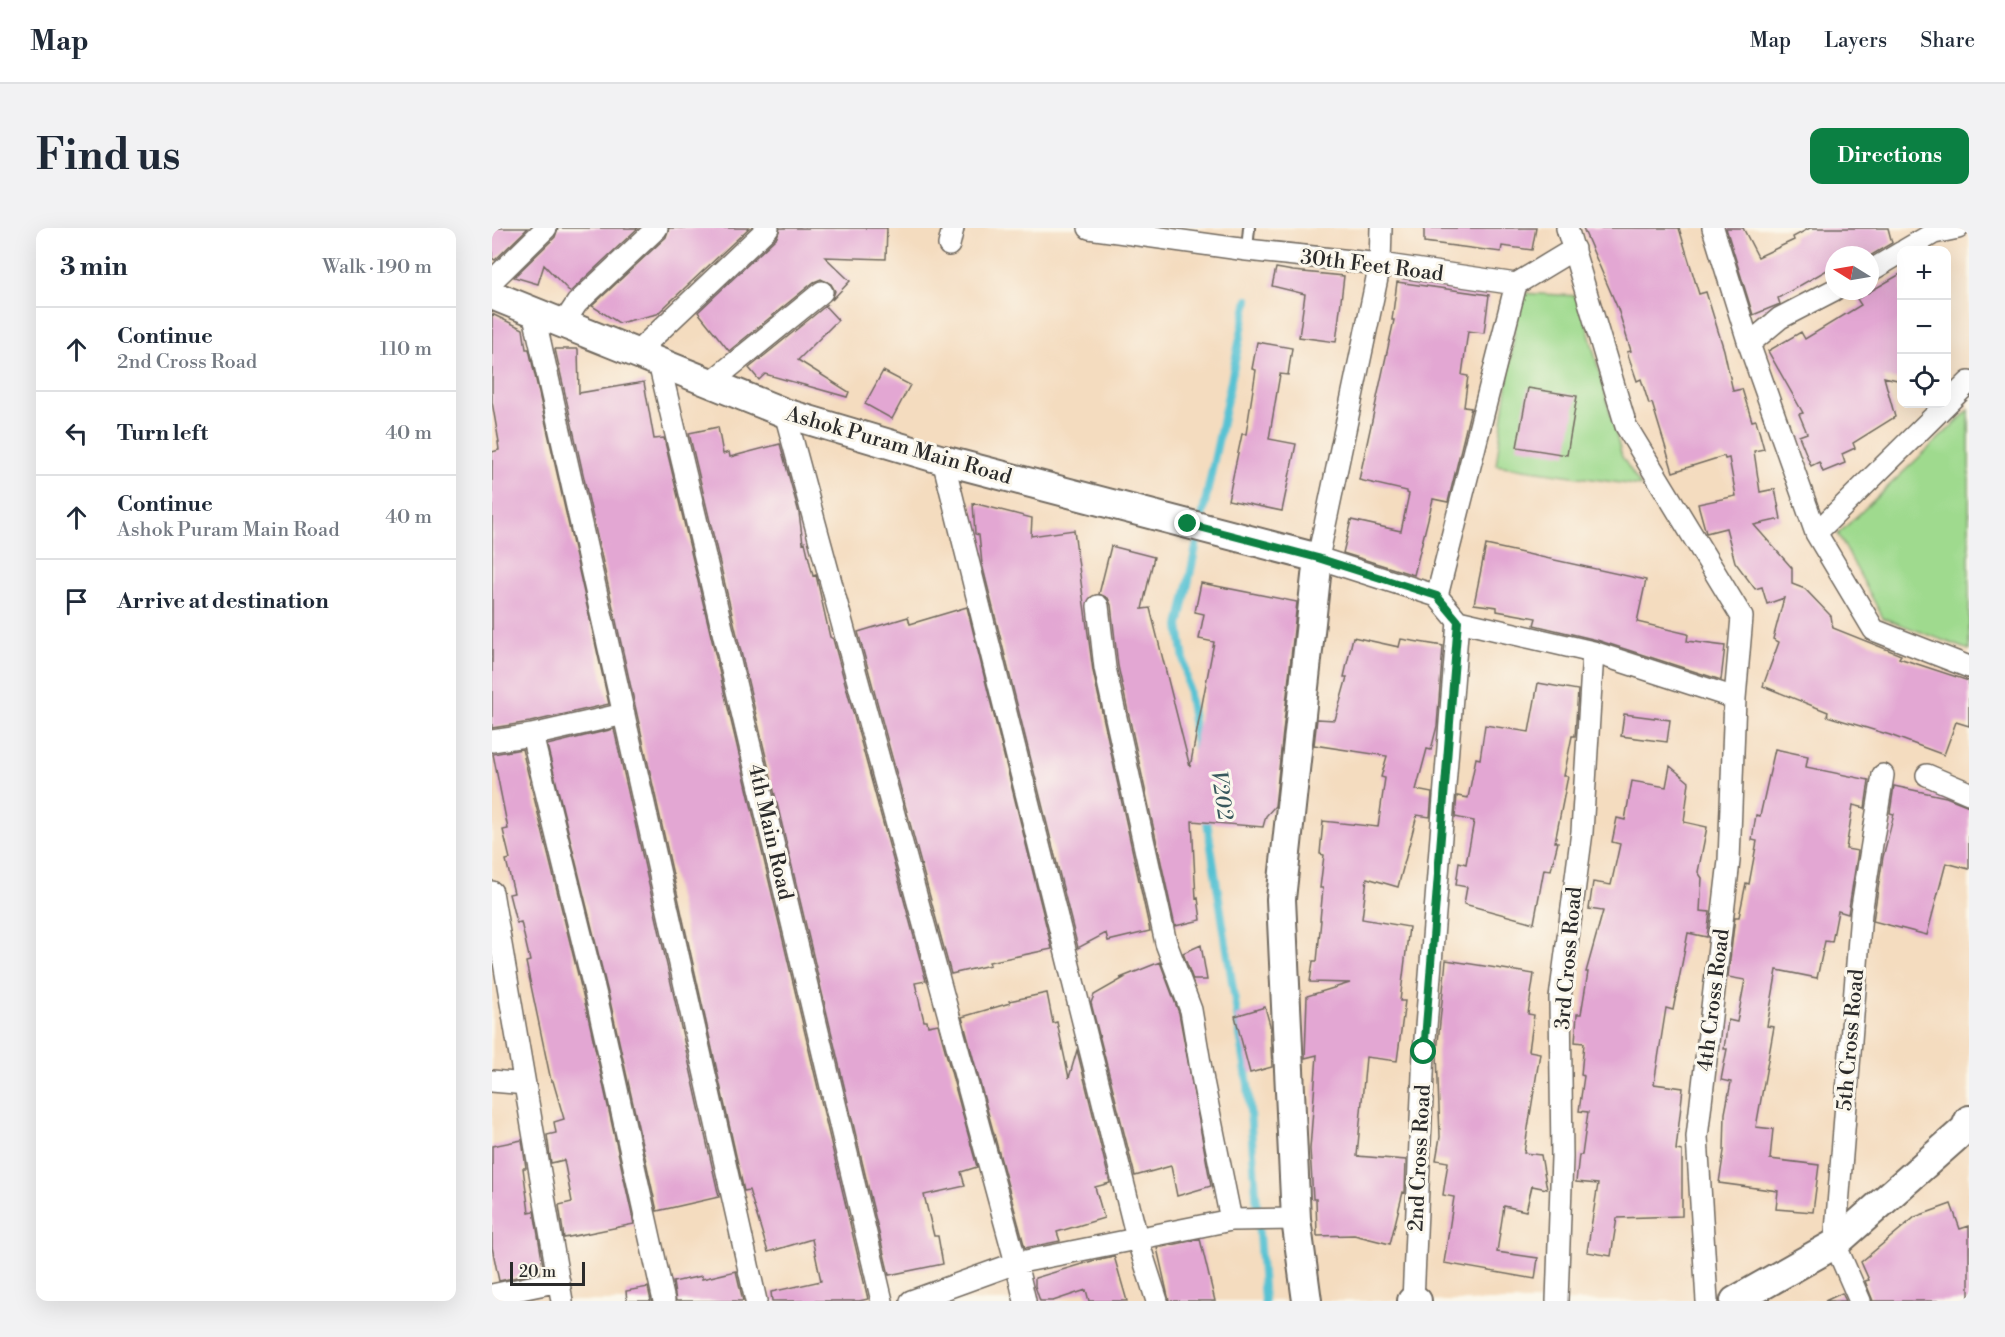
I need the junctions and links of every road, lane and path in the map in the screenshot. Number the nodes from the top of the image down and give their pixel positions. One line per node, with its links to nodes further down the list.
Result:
1 (546, 228): 16 (street)
2 (657, 228): 22 (street)
3 (768, 228): 24 (street)
4 (1089, 228): 12 (street, 30th Feet Road)
5 (1250, 228): 12 (lane)
6 (1382, 228): 14 (street)
7 (1567, 228): 11 (street, 4th Cross Road)
8 (1713, 228): 23 (street)
9 (1958, 228): 10 (street)
10 (1912, 246)
11 (1574, 249): 17 (street); 36 (street, 4th Cross Road)
12 (1247, 250): 14 (street, 30th Feet Road)
13 (1897, 255): 15 (street)
14 (1380, 264): 17 (street, 30th Feet Road); 30 (street)
15 (1879, 266)
16 (492, 281)
17 (1516, 284): 31 (street)
18 (822, 292): 26 (street)
19 (492, 295): 21 (street, Ashok Puram Main Road)
20 (1825, 295): 23 (street)
21 (533, 311): 22 (street, Ashok Puram Main Road); 37 (street)
22 (564, 324): 24 (street, Ashok Puram Main Road)
23 (1749, 344): 29 (street)
24 (647, 358): 26 (street, Ashok Puram Main Road); 57 (street, 4th Main Road)
25 (1969, 382): 29 (street)
26 (710, 383): 27 (street, Ashok Puram Main Road)
27 (785, 413): 28 (street, Ashok Puram Main Road); 52 (street)
28 (943, 459): 30 (street, Ashok Puram Main Road); 50 (street)
29 (1816, 533): 35 (street)
30 (1318, 558): 31 (street); 48 (street)
31 (1437, 596): 33 (street)
32 (1098, 606): 49 (street)
33 (1458, 621): 34 (street); 62 (street, 2nd Cross Road)
34 (1593, 652): 36 (street); 63 (street, 3rd Cross Road)
35 (1969, 668)
36 (1735, 698): 64 (street, 4th Cross Road)
37 (624, 714): 38 (street); 56 (street)
38 (532, 735): 39 (street); 55 (street)
39 (492, 741)
40 (1883, 775): 51 (street, 5th Cross Road)
41 (1927, 775): 42 (street)
42 (1969, 793)
43 (492, 892): 44 (street)
44 (498, 961): 46 (street)
45 (492, 1081): 46 (street)
46 (525, 1084): 53 (street)
47 (1968, 1130): 51 (street)
48 (1296, 1219): 49 (street); 61 (street)
49 (1231, 1220): 50 (street)
50 (1137, 1238): 52 (street); 60 (street)
51 (1835, 1244): 65 (street); 66 (street, 5th Cross Road)
52 (1016, 1263): 58 (street); 59 (street)
53 (561, 1291): 54 (street)
54 (492, 1295)
55 (664, 1301)
56 (756, 1301)
57 (882, 1301)
58 (911, 1301)
59 (1024, 1301)
60 (1157, 1301)
61 (1307, 1301)
62 (1414, 1301)
63 (1557, 1301)
64 (1707, 1301)
65 (1735, 1301)
66 (1860, 1301)

